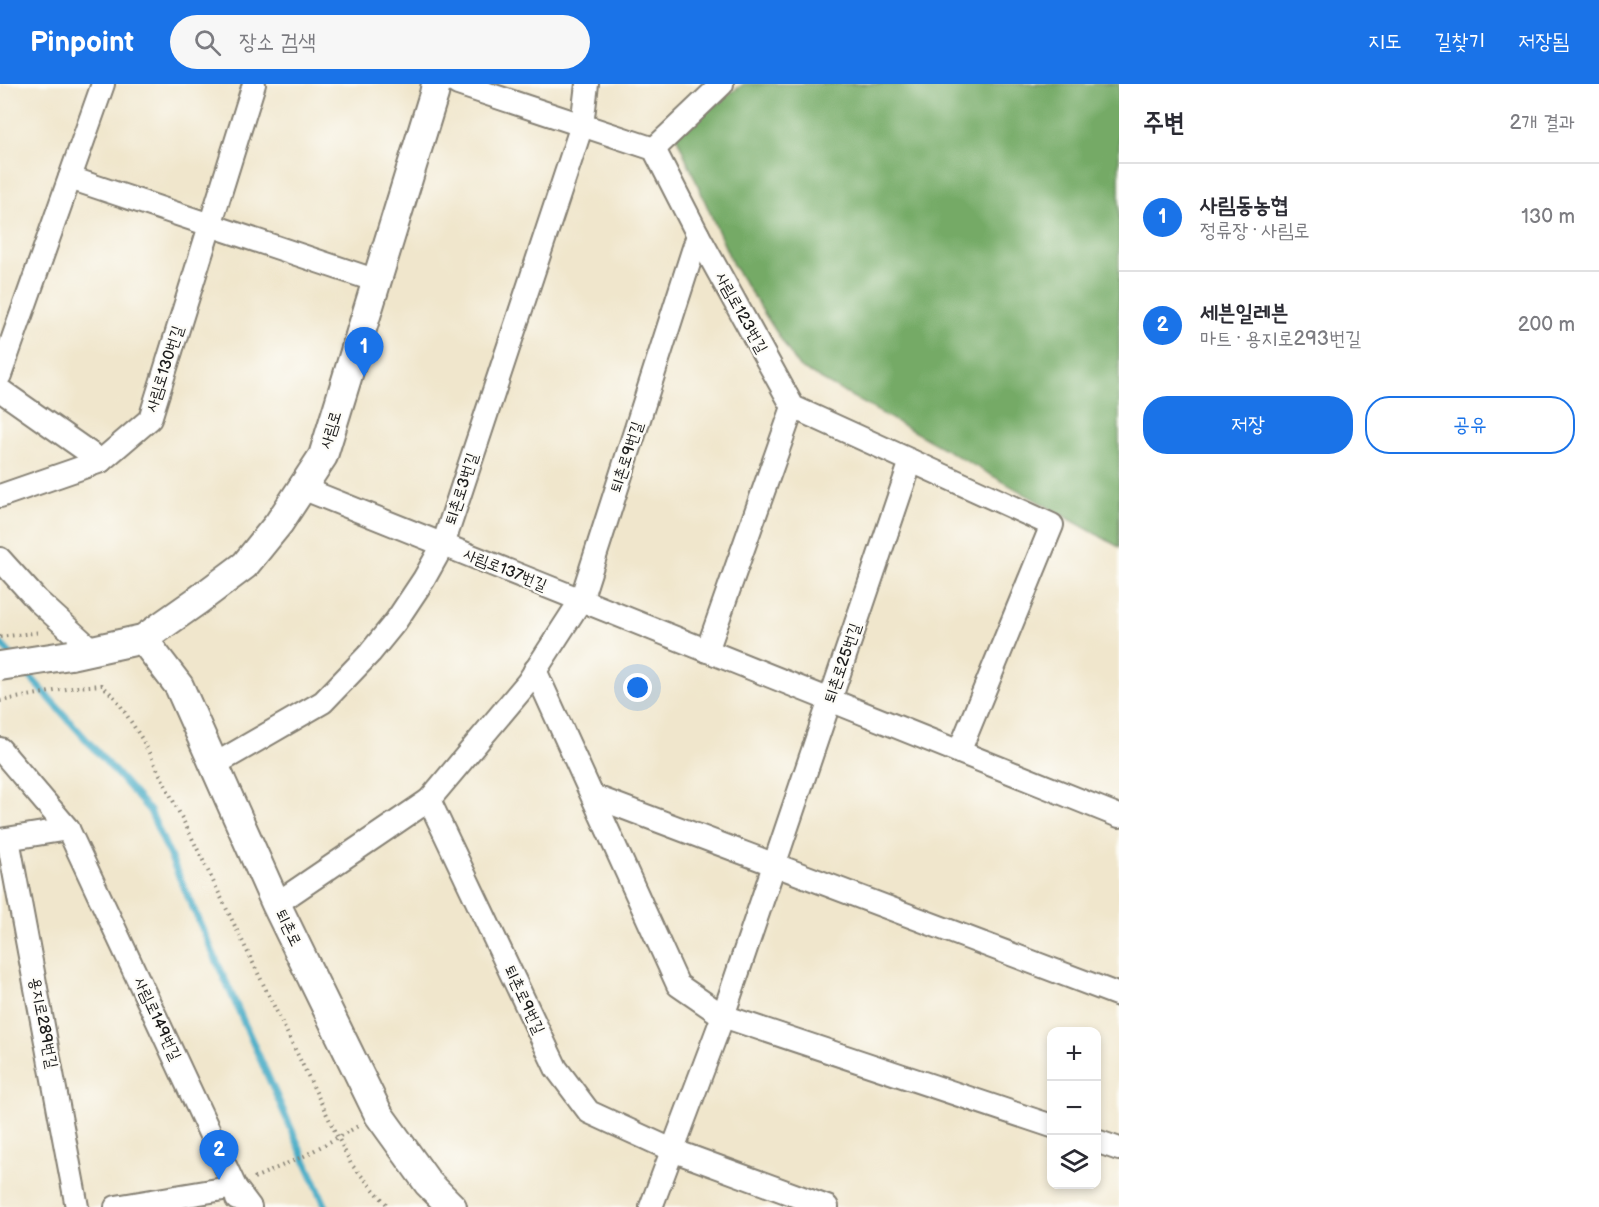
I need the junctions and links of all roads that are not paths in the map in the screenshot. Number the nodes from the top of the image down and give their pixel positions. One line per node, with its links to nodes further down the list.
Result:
1 (103, 84): 9 (street)
2 (254, 84): 10 (street, 사림로130번길)
3 (436, 84): 12 (street, 사림로)
4 (458, 84): 7 (street)
5 (587, 84): 7 (street, 퇴촌로3번길)
6 (722, 84): 8 (street)
7 (582, 125): 8 (street); 20 (street, 퇴촌로3번길)
8 (654, 149): 11 (street, 사림로123번길)
9 (70, 178): 10 (street); 13 (street)
10 (210, 225): 12 (street); 16 (street, 사림로130번길)
11 (698, 235): 15 (street, 사림로123번길); 22 (street, 퇴촌로9번길)
12 (377, 281): 18 (street, 사림로)
13 (0, 375)
14 (0, 390): 16 (street)
15 (793, 407): 17 (street); 24 (street)
16 (101, 461): 19 (street, 사림로130번길)
17 (911, 461): 28 (street, 퇴촌로25번길); 30 (street)
18 (302, 488): 20 (street, 사림로137번길); 23 (street, 사림로)
19 (0, 496)
20 (443, 545): 22 (street, 사림로137번길); 31 (street, 퇴촌로3번길)
21 (0, 559): 25 (street)
22 (580, 600): 24 (street, 사림로137번길); 27 (street, 퇴촌로9번길)
23 (143, 639): 25 (street, 사림로); 31 (street, 퇴촌로)
24 (708, 651): 28 (street, 사림로137번길)
25 (81, 653): 26 (street, 사림로, bridge)
26 (0, 666)
27 (536, 670): 32 (street); 33 (street, 퇴촌로9번길)
28 (830, 700): 30 (street, 사림로137번길); 37 (street, 퇴촌로25번길)
29 (0, 749): 35 (street, 사림로149번길)
30 (958, 752): 34 (street, 사림로137번길)
31 (214, 765): 38 (street, 퇴촌로)
32 (593, 796): 37 (street); 40 (street)
33 (429, 800): 38 (street, 퇴촌로9번길); 44 (street, 퇴촌로9번길)
34 (1119, 816)
35 (68, 829): 36 (street); 45 (street, 사림로149번길)
36 (4, 840): 46 (street, 용지로289번길)
37 (774, 865): 39 (street); 40 (street, 퇴촌로25번길)
38 (276, 904): 49 (street, 퇴촌로)
39 (1119, 995)
40 (723, 1016): 41 (street); 44 (street, 퇴촌로25번길)
41 (1047, 1124)
42 (1101, 1143): 43 (street)
43 (1119, 1149)
44 (672, 1150): 50 (street, 퇴촌로25번길); 51 (street)
45 (241, 1191): 47 (street); 48 (street, 사림로149번길)
46 (77, 1207)
47 (116, 1207)
48 (250, 1207)
49 (452, 1207)
50 (651, 1207)
51 (827, 1207)

